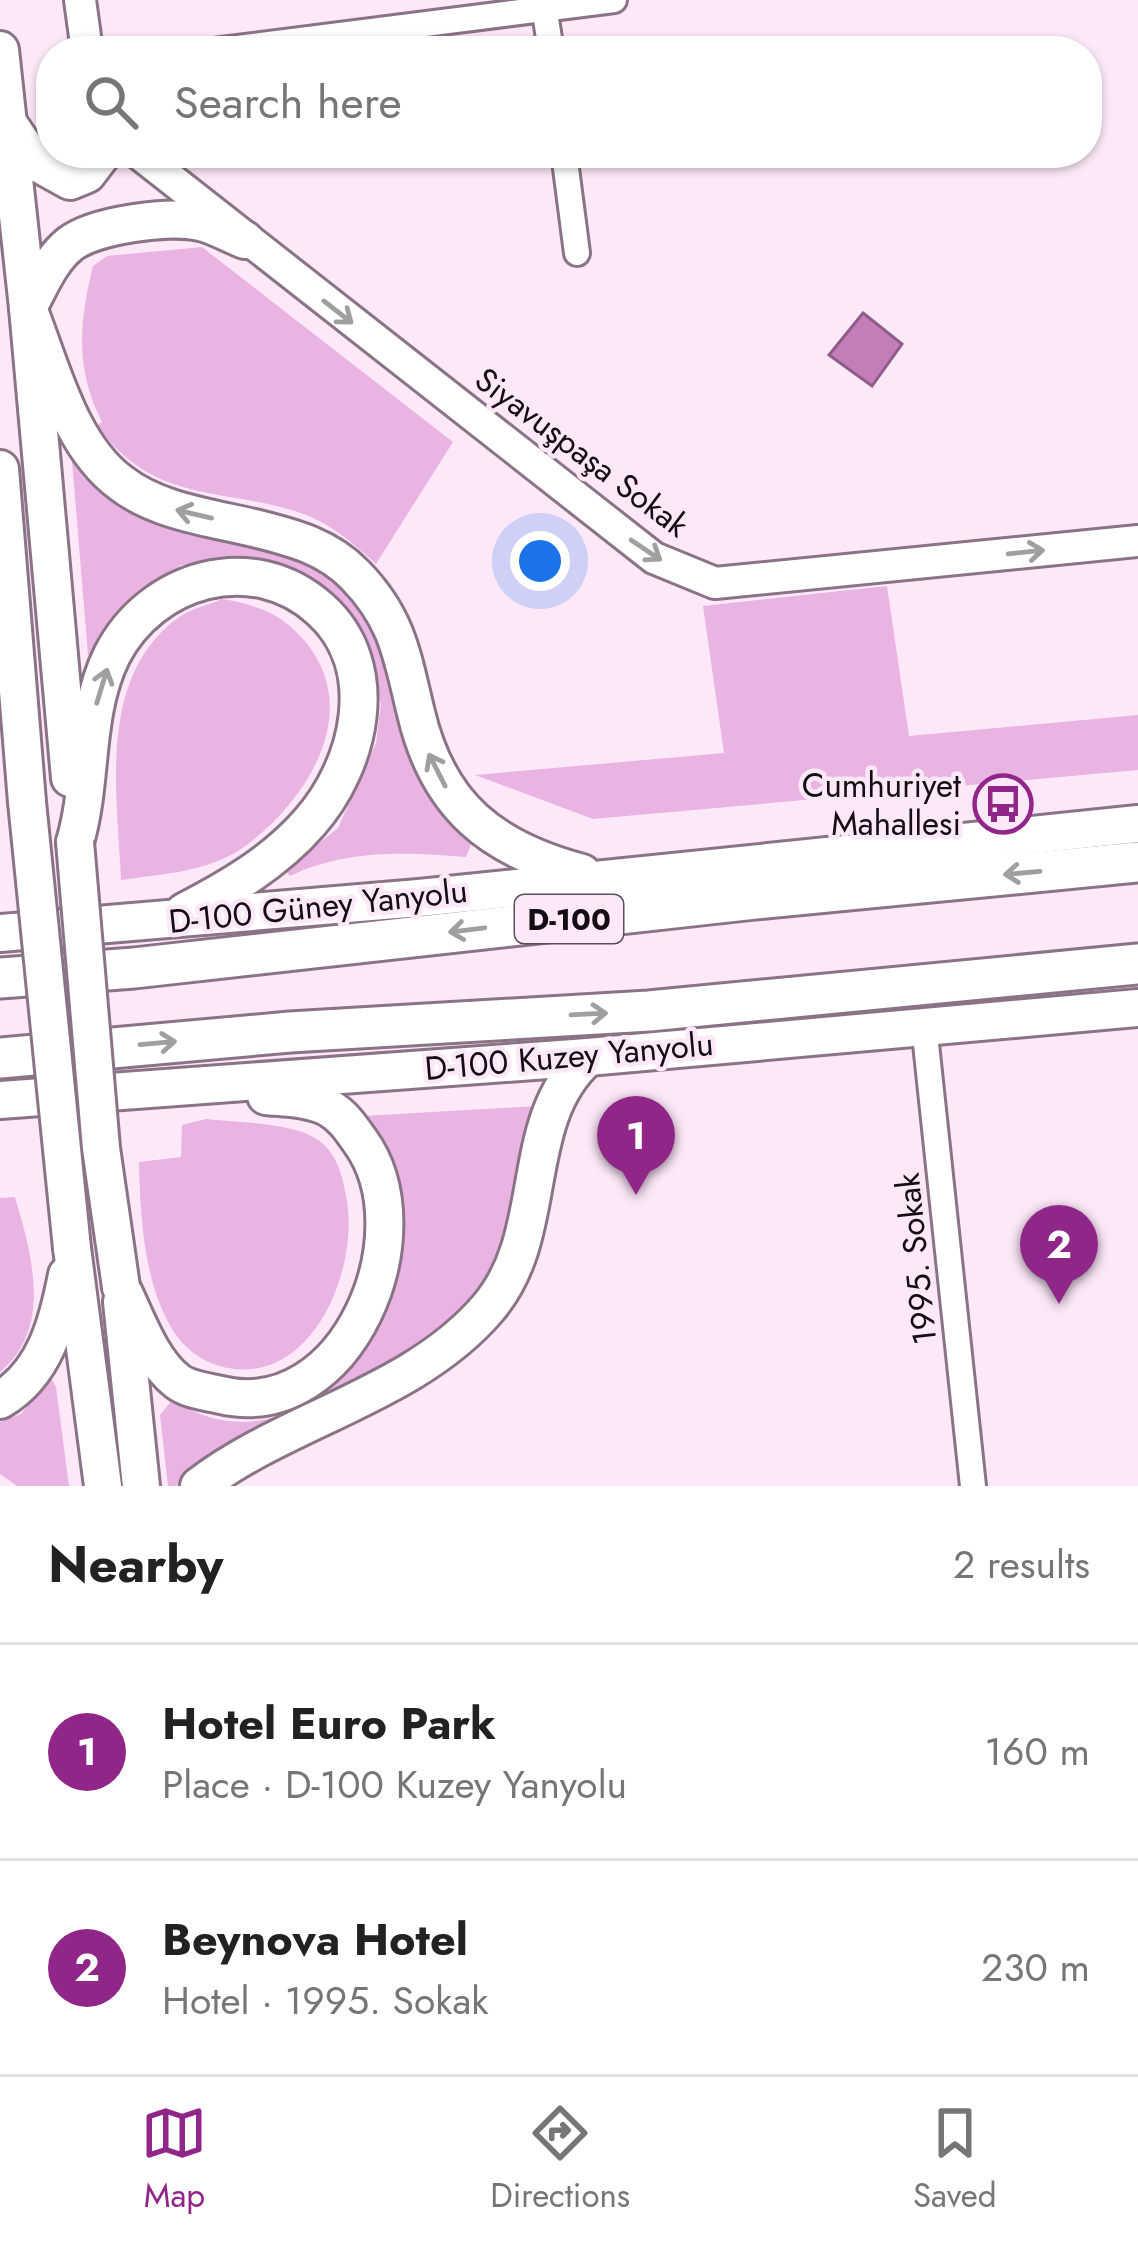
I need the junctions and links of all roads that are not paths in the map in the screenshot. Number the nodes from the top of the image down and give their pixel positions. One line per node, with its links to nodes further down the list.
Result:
1 (80, 0): 4 (street)
2 (614, 0): 3 (street)
3 (544, 4): 5 (street); 6 (street)
4 (85, 36)
5 (319, 36)
6 (548, 36)
7 (0, 50): 8 (main road)
8 (6, 120): 9 (main road); 16 (main road)
9 (36, 163)
10 (43, 168): 11 (main road)
11 (92, 168)
12 (156, 168): 14 (street, Siyavuşpaşa Sokak)
13 (566, 168): 15 (street)
14 (245, 241): 16 (main road); 18 (street, Siyavuşpaşa Sokak, one-way to 18)
15 (577, 253)
16 (28, 308): 22 (main road); 24 (main road, one-way to 16)
17 (0, 469): 20 (main road)
18 (1138, 542)
19 (0, 733): 20 (main road)
20 (26, 802): 35 (main road, bridge)
21 (1138, 824): 24 (main road, D-100 Güney Yanyolu)
22 (75, 842): 25 (main road, one-way to 25); 36 (main road, bridge)
23 (1138, 862): 28 (highway, D-100, one-way to 28)
24 (597, 878): 25 (main road, D-100 Güney Yanyolu)
25 (167, 921): 26 (main road, D-100 Güney Yanyolu)
26 (0, 932)
27 (1138, 964): 32 (highway, one-way to 27)
28 (0, 978)
29 (1138, 1008): 30 (main road, D-100 Kuzey Yanyolu)
30 (924, 1025): 31 (main road, D-100 Kuzey Yanyolu); 41 (street, 1995. Sokak)
31 (588, 1057): 33 (main road, D-100 Kuzey Yanyolu); 40 (main road)
32 (0, 1058)
33 (209, 1086): 34 (main road, D-100 Kuzey Yanyolu); 36 (main road)
34 (0, 1100)
35 (71, 1248): 37 (main road); 38 (main road)
36 (121, 1287): 39 (main road)
37 (0, 1400)
38 (103, 1486)
39 (141, 1486)
40 (199, 1486)
41 (973, 1486)

